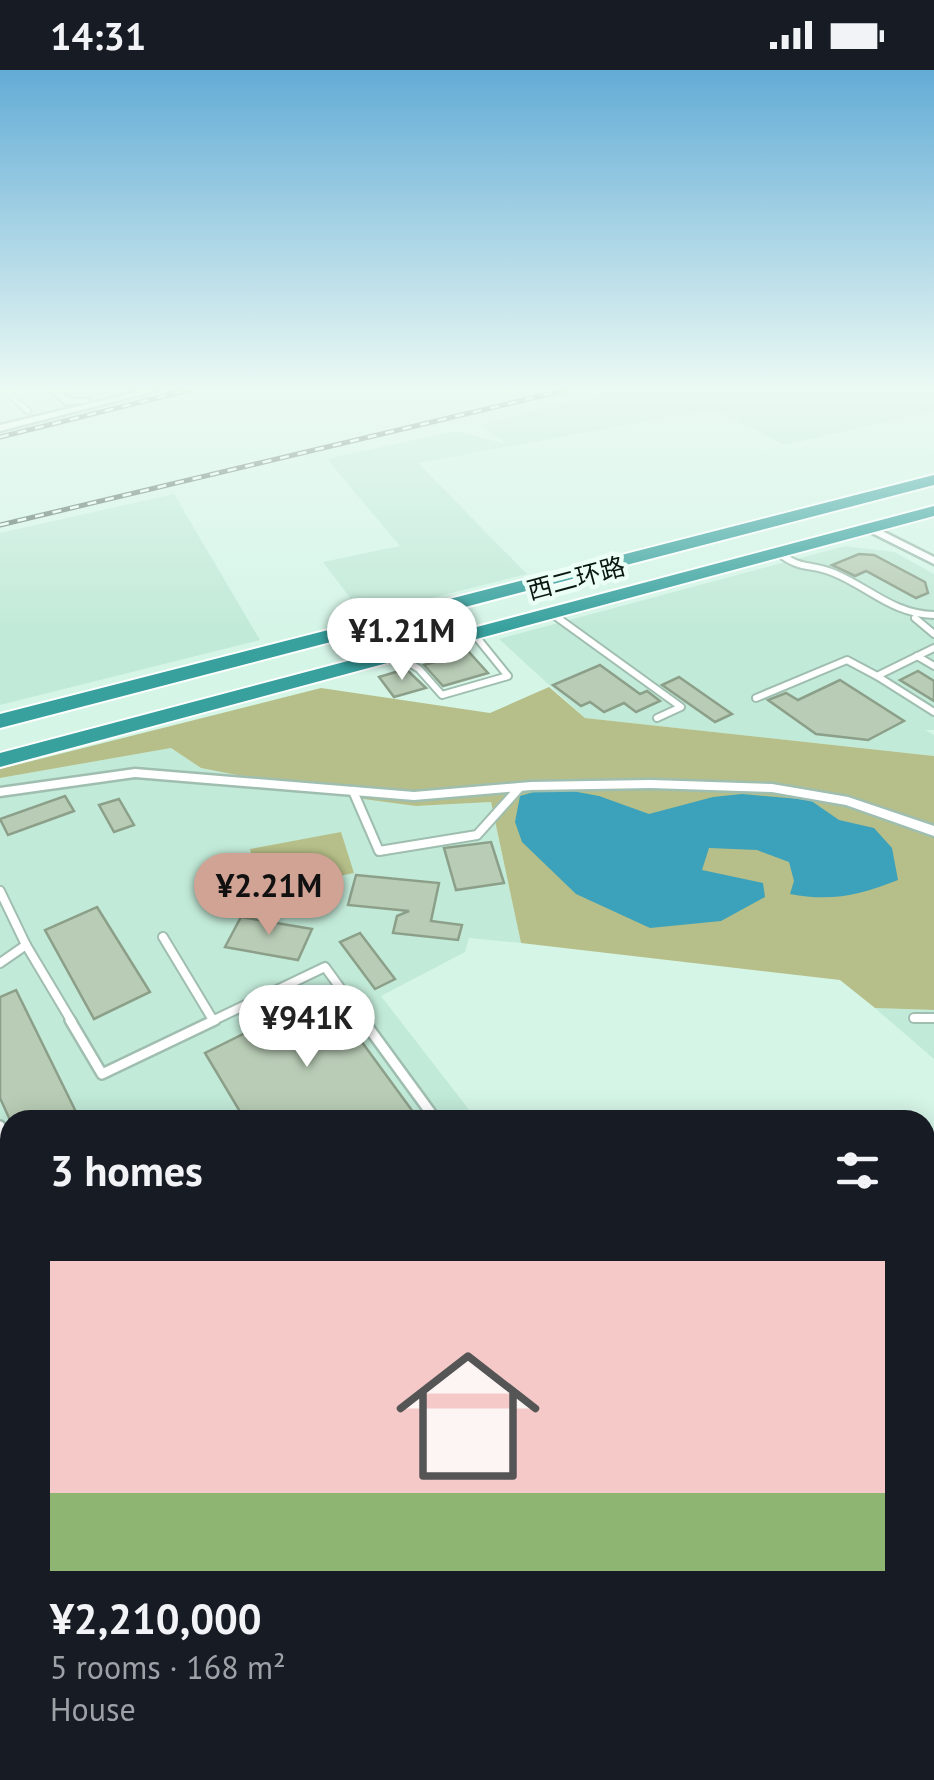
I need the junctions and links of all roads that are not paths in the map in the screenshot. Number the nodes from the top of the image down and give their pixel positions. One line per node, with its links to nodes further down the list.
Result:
1 (934, 472): 19 (highway, 西二环路)
2 (934, 480): 22 (highway, 西二环路)
3 (934, 494): 23 (highway, 西二环路)
4 (934, 510): 5 (highway, 西二环路)
5 (869, 528): 6 (highway, 西二环路); 7 (street)
6 (777, 552): 8 (highway, 西二环路); 10 (lane)
7 (934, 562)
8 (552, 613): 11 (highway, 西二环路); 21 (lane)
9 (934, 615): 10 (lane)
10 (915, 618): 12 (lane)
11 (474, 634): 14 (highway, 西二环路); 14 (lane)
12 (934, 634)
13 (934, 648): 15 (lane)
14 (395, 654): 24 (highway, 西二环路)
15 (918, 656): 16 (lane); 17 (lane)
16 (934, 666)
17 (877, 676): 18 (lane); 20 (lane)
18 (756, 698)
19 (0, 706)
20 (934, 712)
21 (657, 718)
22 (0, 721)
23 (0, 740)
24 (0, 760)
25 (520, 787): 26 (street); 26 (lane); 28 (street)
26 (353, 791): 27 (street)
27 (0, 792)
28 (934, 831)
29 (0, 891): 31 (lane)
30 (163, 938): 35 (lane)
31 (26, 945): 32 (lane); 35 (lane)
32 (0, 963)
33 (914, 1018): 34 (lane)
34 (934, 1018)
35 (214, 1020): 36 (lane)
36 (429, 1110)

